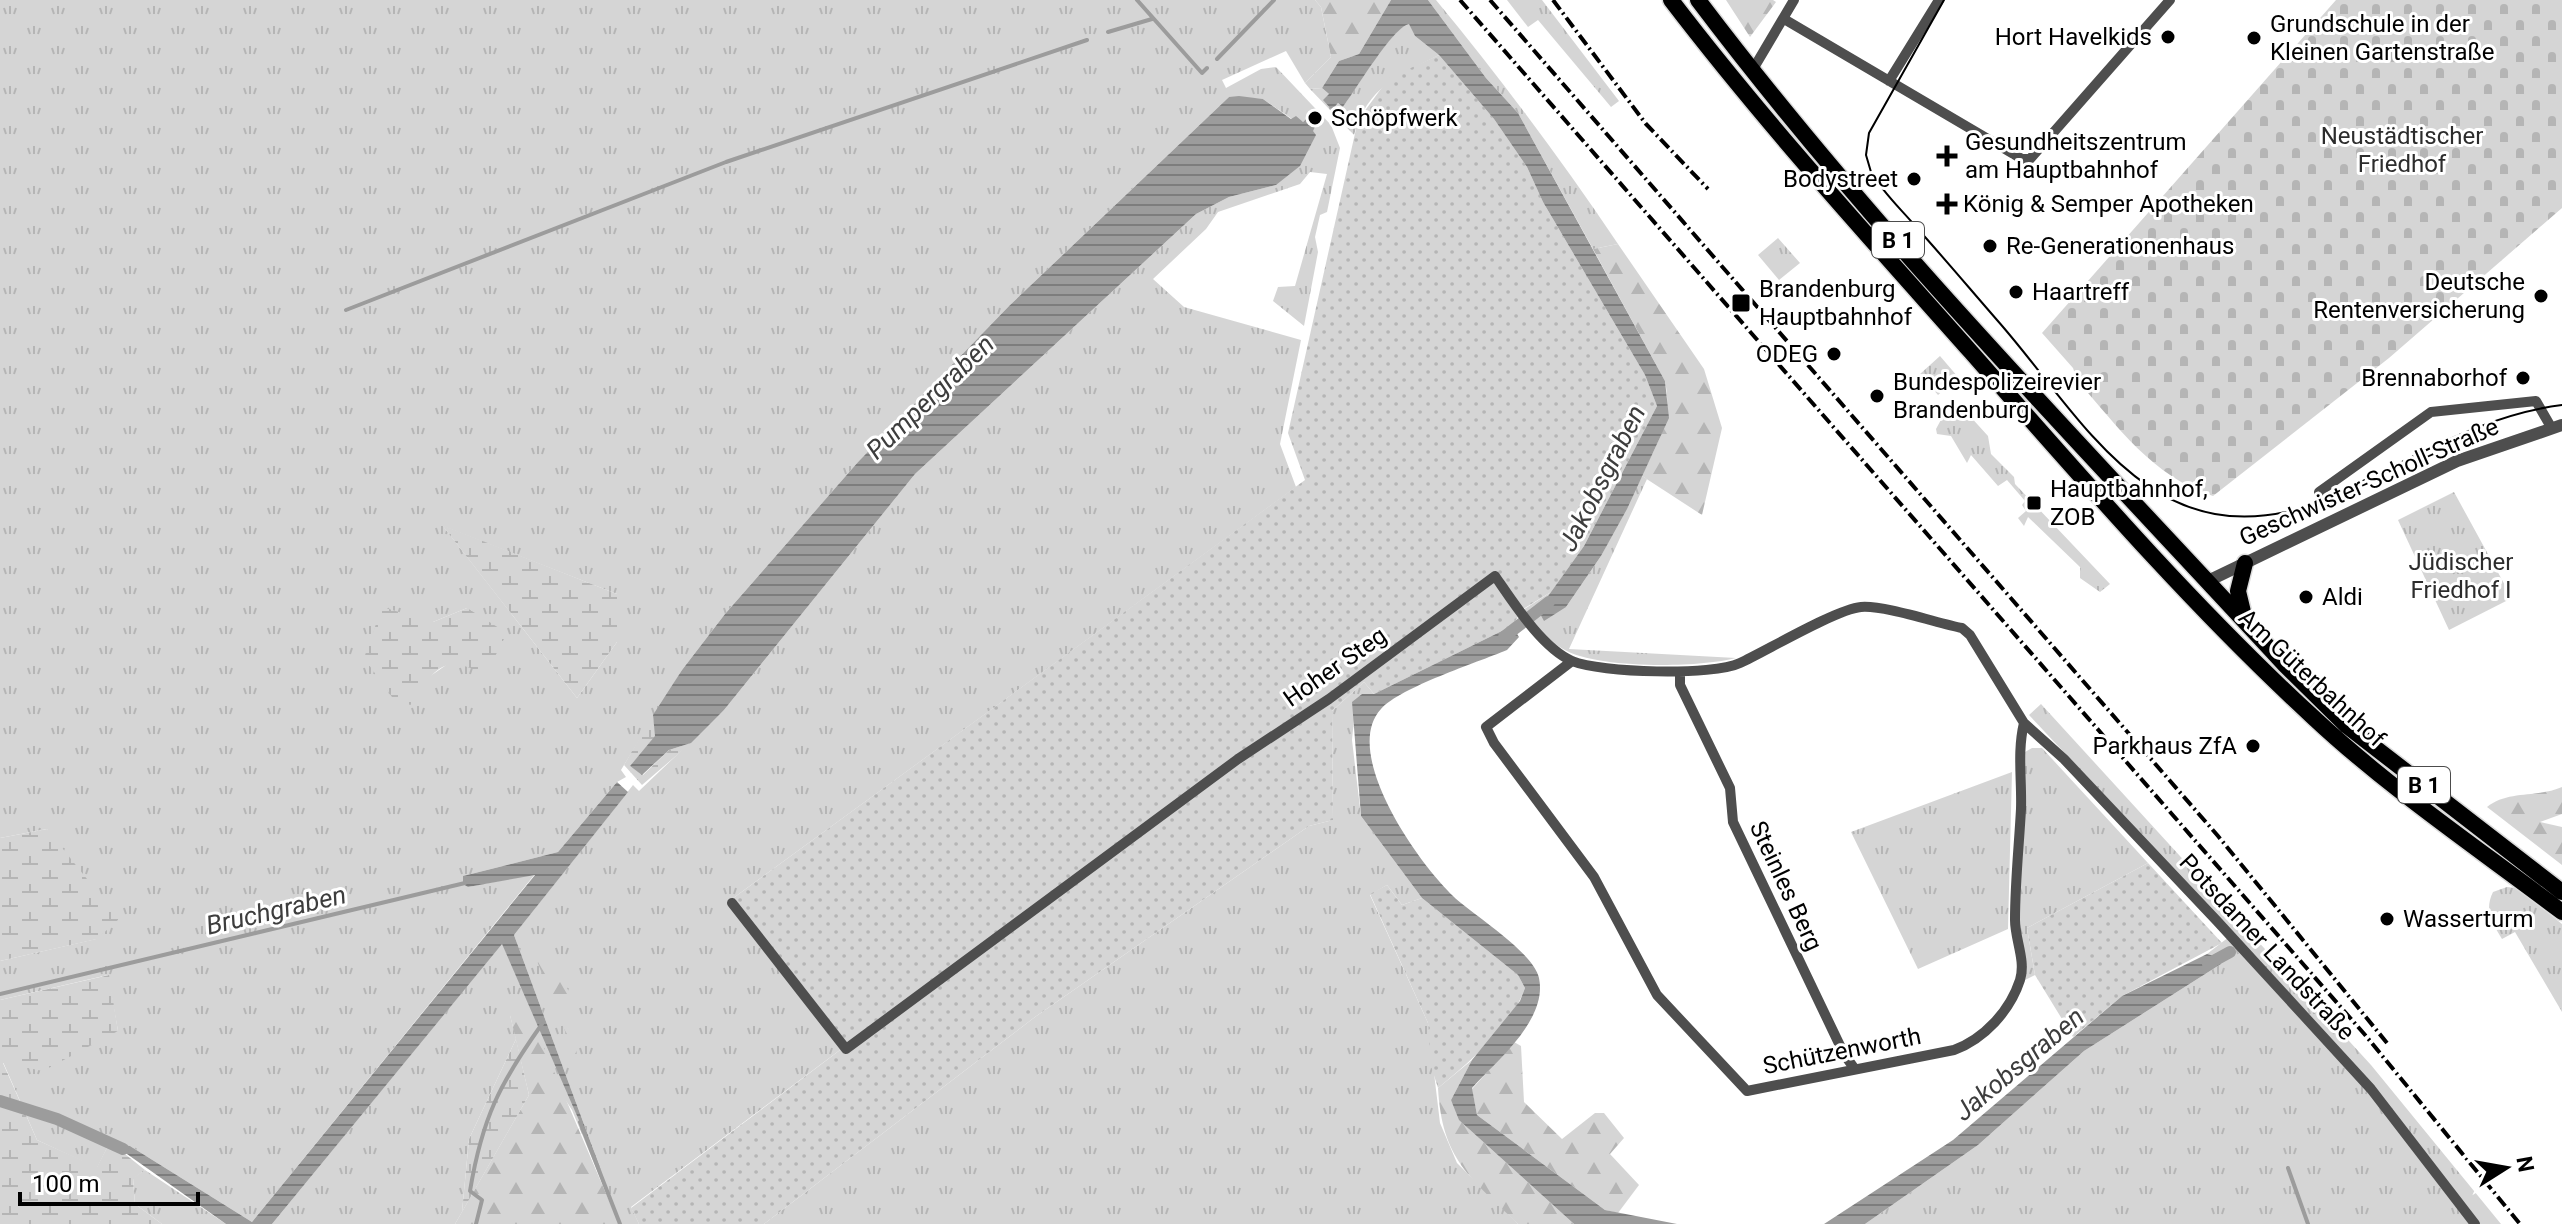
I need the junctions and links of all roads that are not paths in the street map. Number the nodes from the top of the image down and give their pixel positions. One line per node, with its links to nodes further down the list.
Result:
1 (1671, 0): 9 (main road, B 1)
2 (1698, 0): 7 (main road, B 1)
3 (1794, 0): 6 (street)
4 (1939, 0): 8 (street)
5 (2170, 0): 8 (street)
6 (1784, 19): 7 (street); 8 (street)
7 (1752, 71): 9 (main road); 13 (main road, B 1)
8 (1889, 81)
9 (1737, 86): 14 (main road, B 1)
10 (2557, 426): 11 (street, Geschwister-Scholl-Straße); 12 (street, Geschwister-Scholl-Straße)
11 (2319, 492)
12 (2245, 563): 13 (street, Geschwister-Scholl-Straße); 15 (main road)
13 (2208, 581): 14 (main road); 15 (main road, Am Güterbahnhof / B 1)
14 (2187, 591): 19 (main road, Am Güterbahnhof / B 1)
15 (2253, 631): 19 (main road, Am Güterbahnhof / B 1)
16 (1572, 661): 17 (street); 21 (street, Hoher Steg); 23 (street, Schützenworth)
17 (1680, 672): 18 (street, Potsdamer Landstraße); 23 (street, Steinles Berg)
18 (2024, 723): 23 (street, Schützenworth); 24 (street, Potsdamer Landstraße)
19 (2497, 852): 20 (main road, Am Güterbahnhof / B 1); 22 (main road, Am Güterbahnhof)
20 (2562, 892)
21 (732, 903)
22 (2562, 912)
23 (1854, 1068)
24 (2475, 1224)

